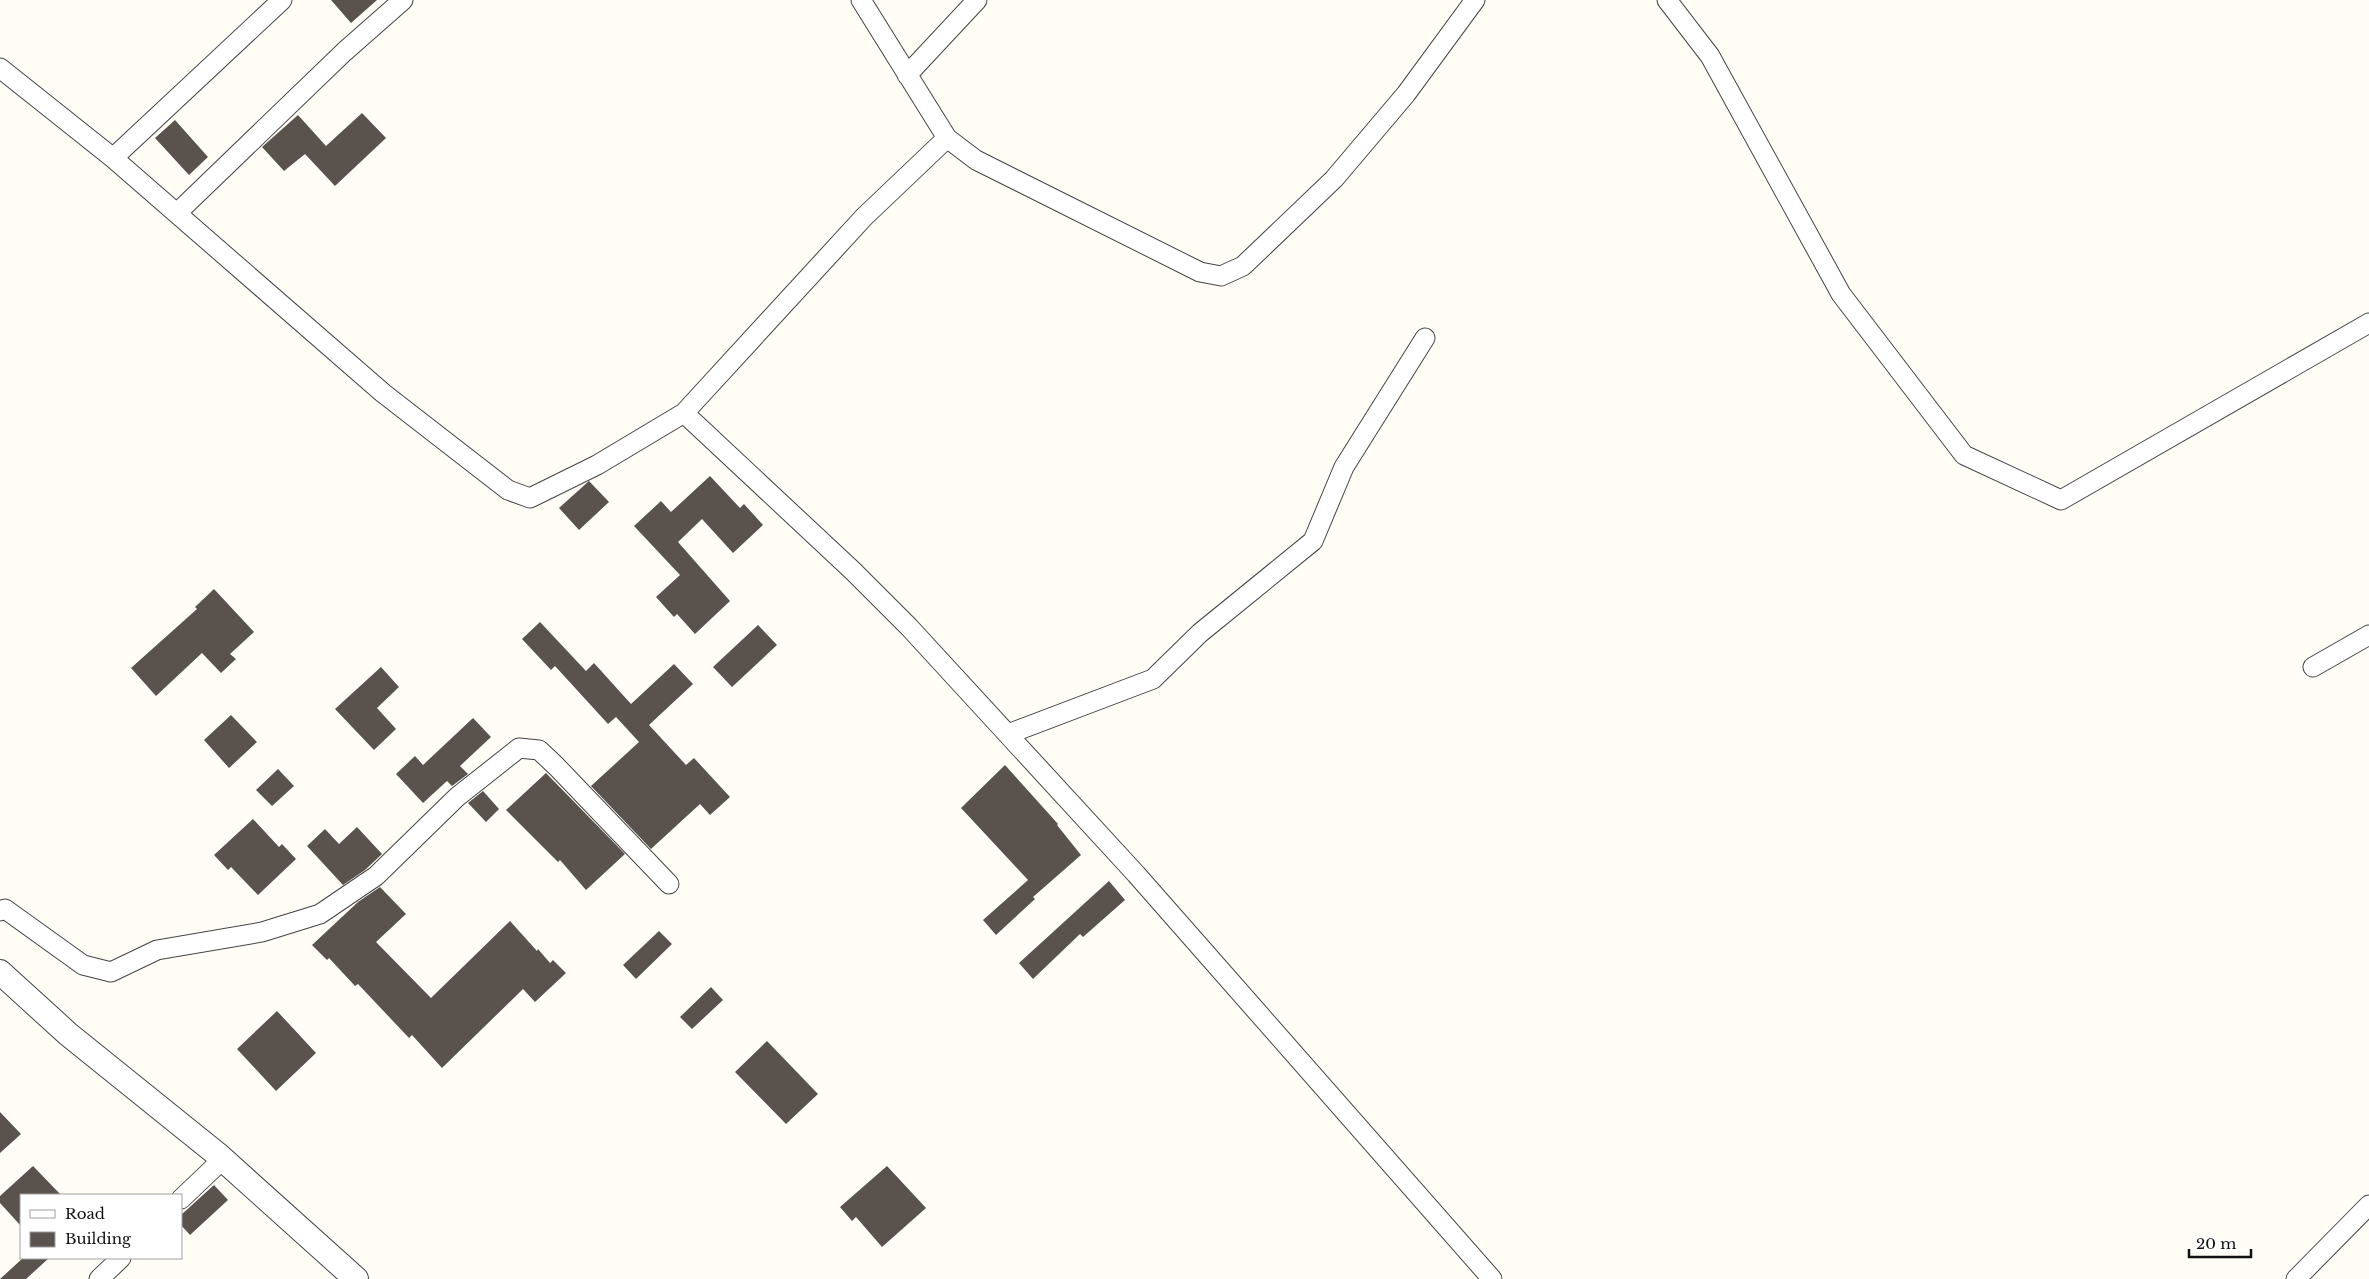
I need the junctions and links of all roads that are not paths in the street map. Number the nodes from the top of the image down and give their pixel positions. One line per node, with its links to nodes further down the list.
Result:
1 (282, 0): 10 (street)
2 (403, 0): 11 (street)
3 (861, 0): 8 (street)
4 (976, 0): 8 (street)
5 (1475, 0): 9 (street)
6 (1667, 0): 12 (street)
7 (0, 68): 10 (street)
8 (907, 75): 9 (street)
9 (947, 138): 14 (street)
10 (113, 158): 11 (street)
11 (178, 213): 14 (street)
12 (2369, 322)
13 (1424, 338): 17 (street)
14 (684, 413): 17 (street)
15 (2369, 635): 16 (street)
16 (2313, 666)
17 (1008, 734): 27 (street)
18 (669, 884): 19 (street)
19 (0, 911)
20 (0, 972): 21 (street)
21 (223, 1159): 22 (street); 26 (street)
22 (182, 1199)
23 (2369, 1205): 28 (street)
24 (120, 1259): 25 (street)
25 (99, 1279)
26 (356, 1279)
27 (1492, 1279)
28 (2296, 1279)

